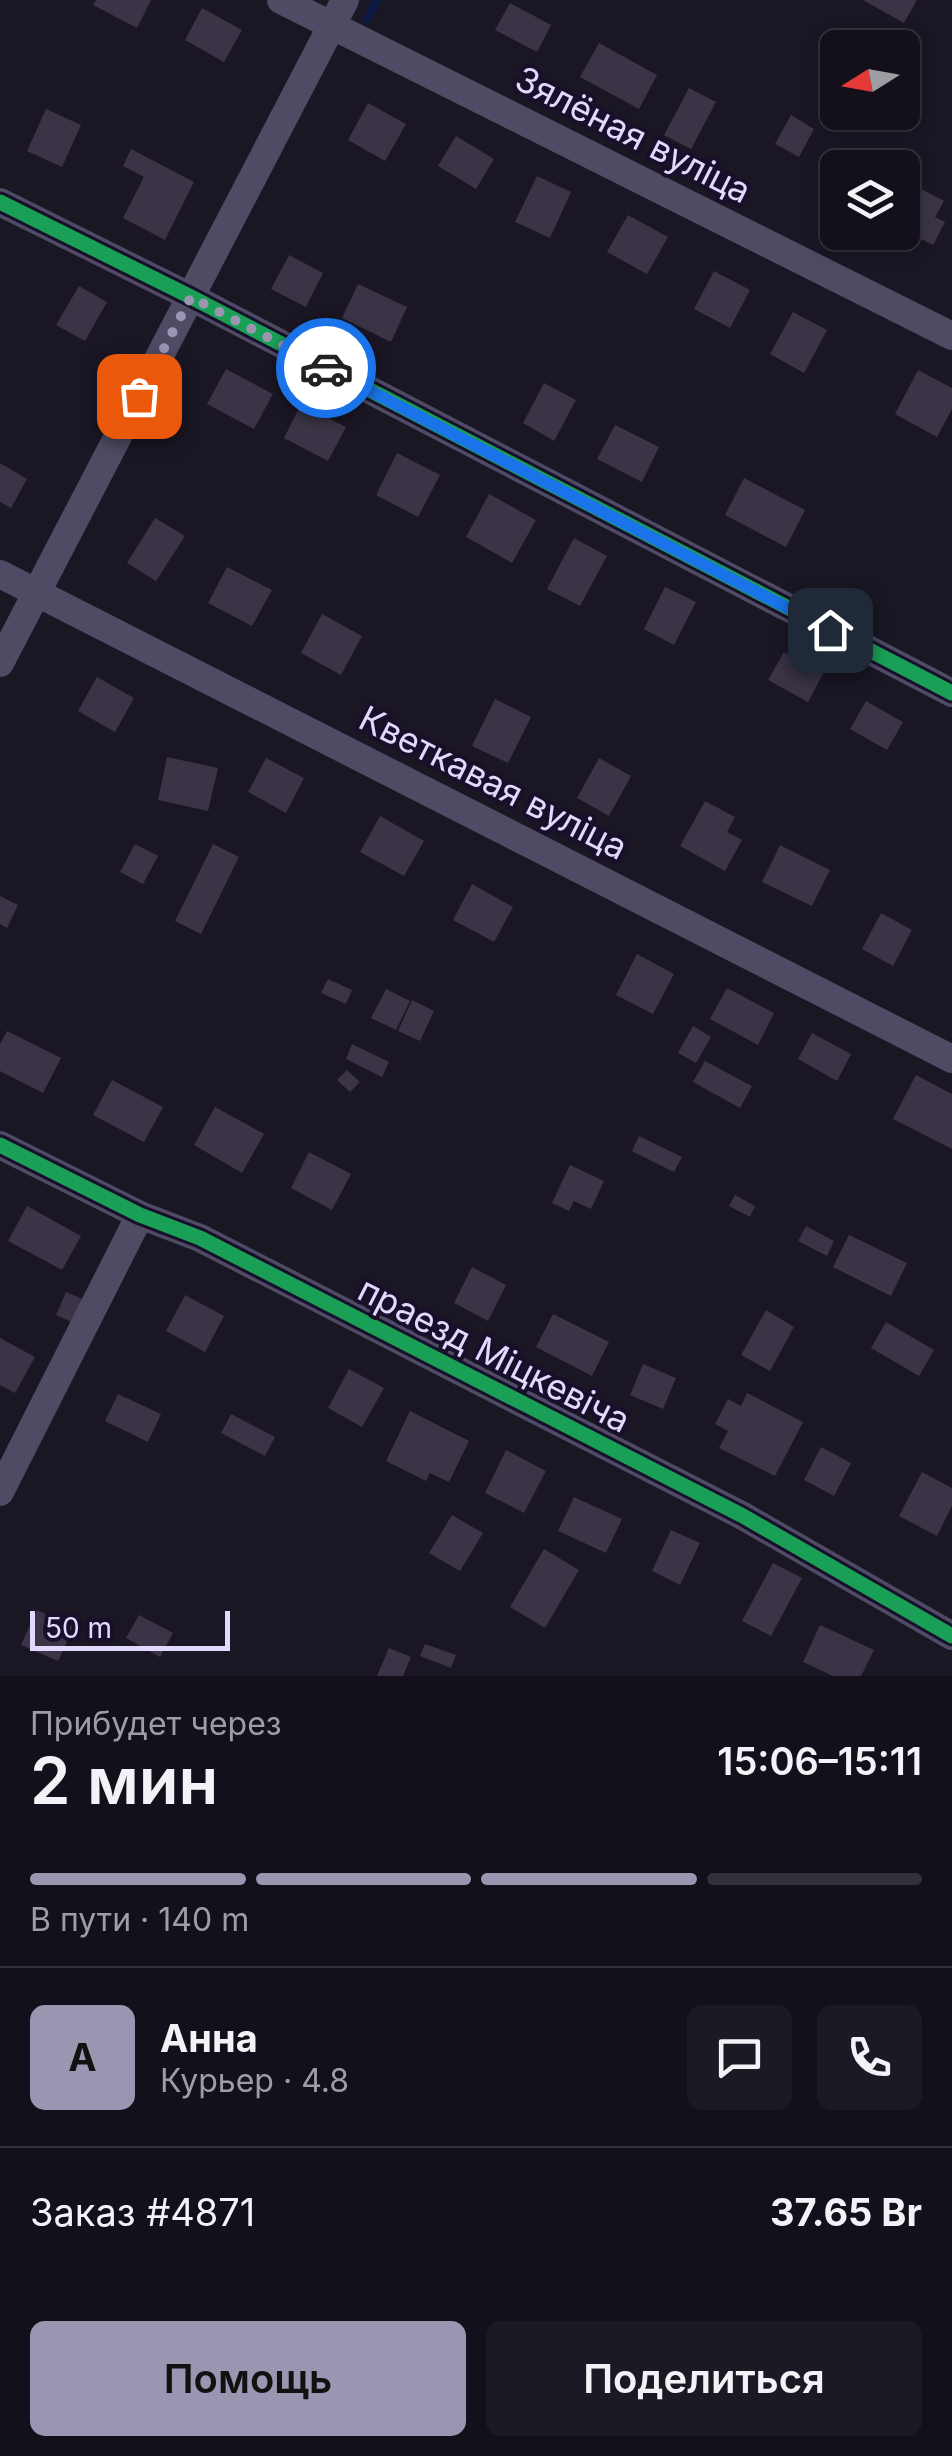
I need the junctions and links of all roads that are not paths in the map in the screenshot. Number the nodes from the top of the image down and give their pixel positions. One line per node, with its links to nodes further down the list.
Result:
1 (282, 0): 3 (street, Зялёная вуліца)
2 (345, 0): 3 (street)
3 (332, 26): 5 (street); 6 (street, Зялёная вуліца)
4 (0, 202): 5 (street)
5 (191, 297): 8 (street); 10 (street)
6 (952, 336)
7 (0, 574): 8 (street, Кветкавая вуліца)
8 (35, 592): 9 (street); 11 (street, Кветкавая вуліца)
9 (0, 663)
10 (952, 693)
11 (952, 1059)
12 (0, 1145): 13 (street, праезд Міцкевіча)
13 (140, 1215): 14 (street); 15 (street, праезд Міцкевіча)
14 (0, 1492)
15 (952, 1636)

